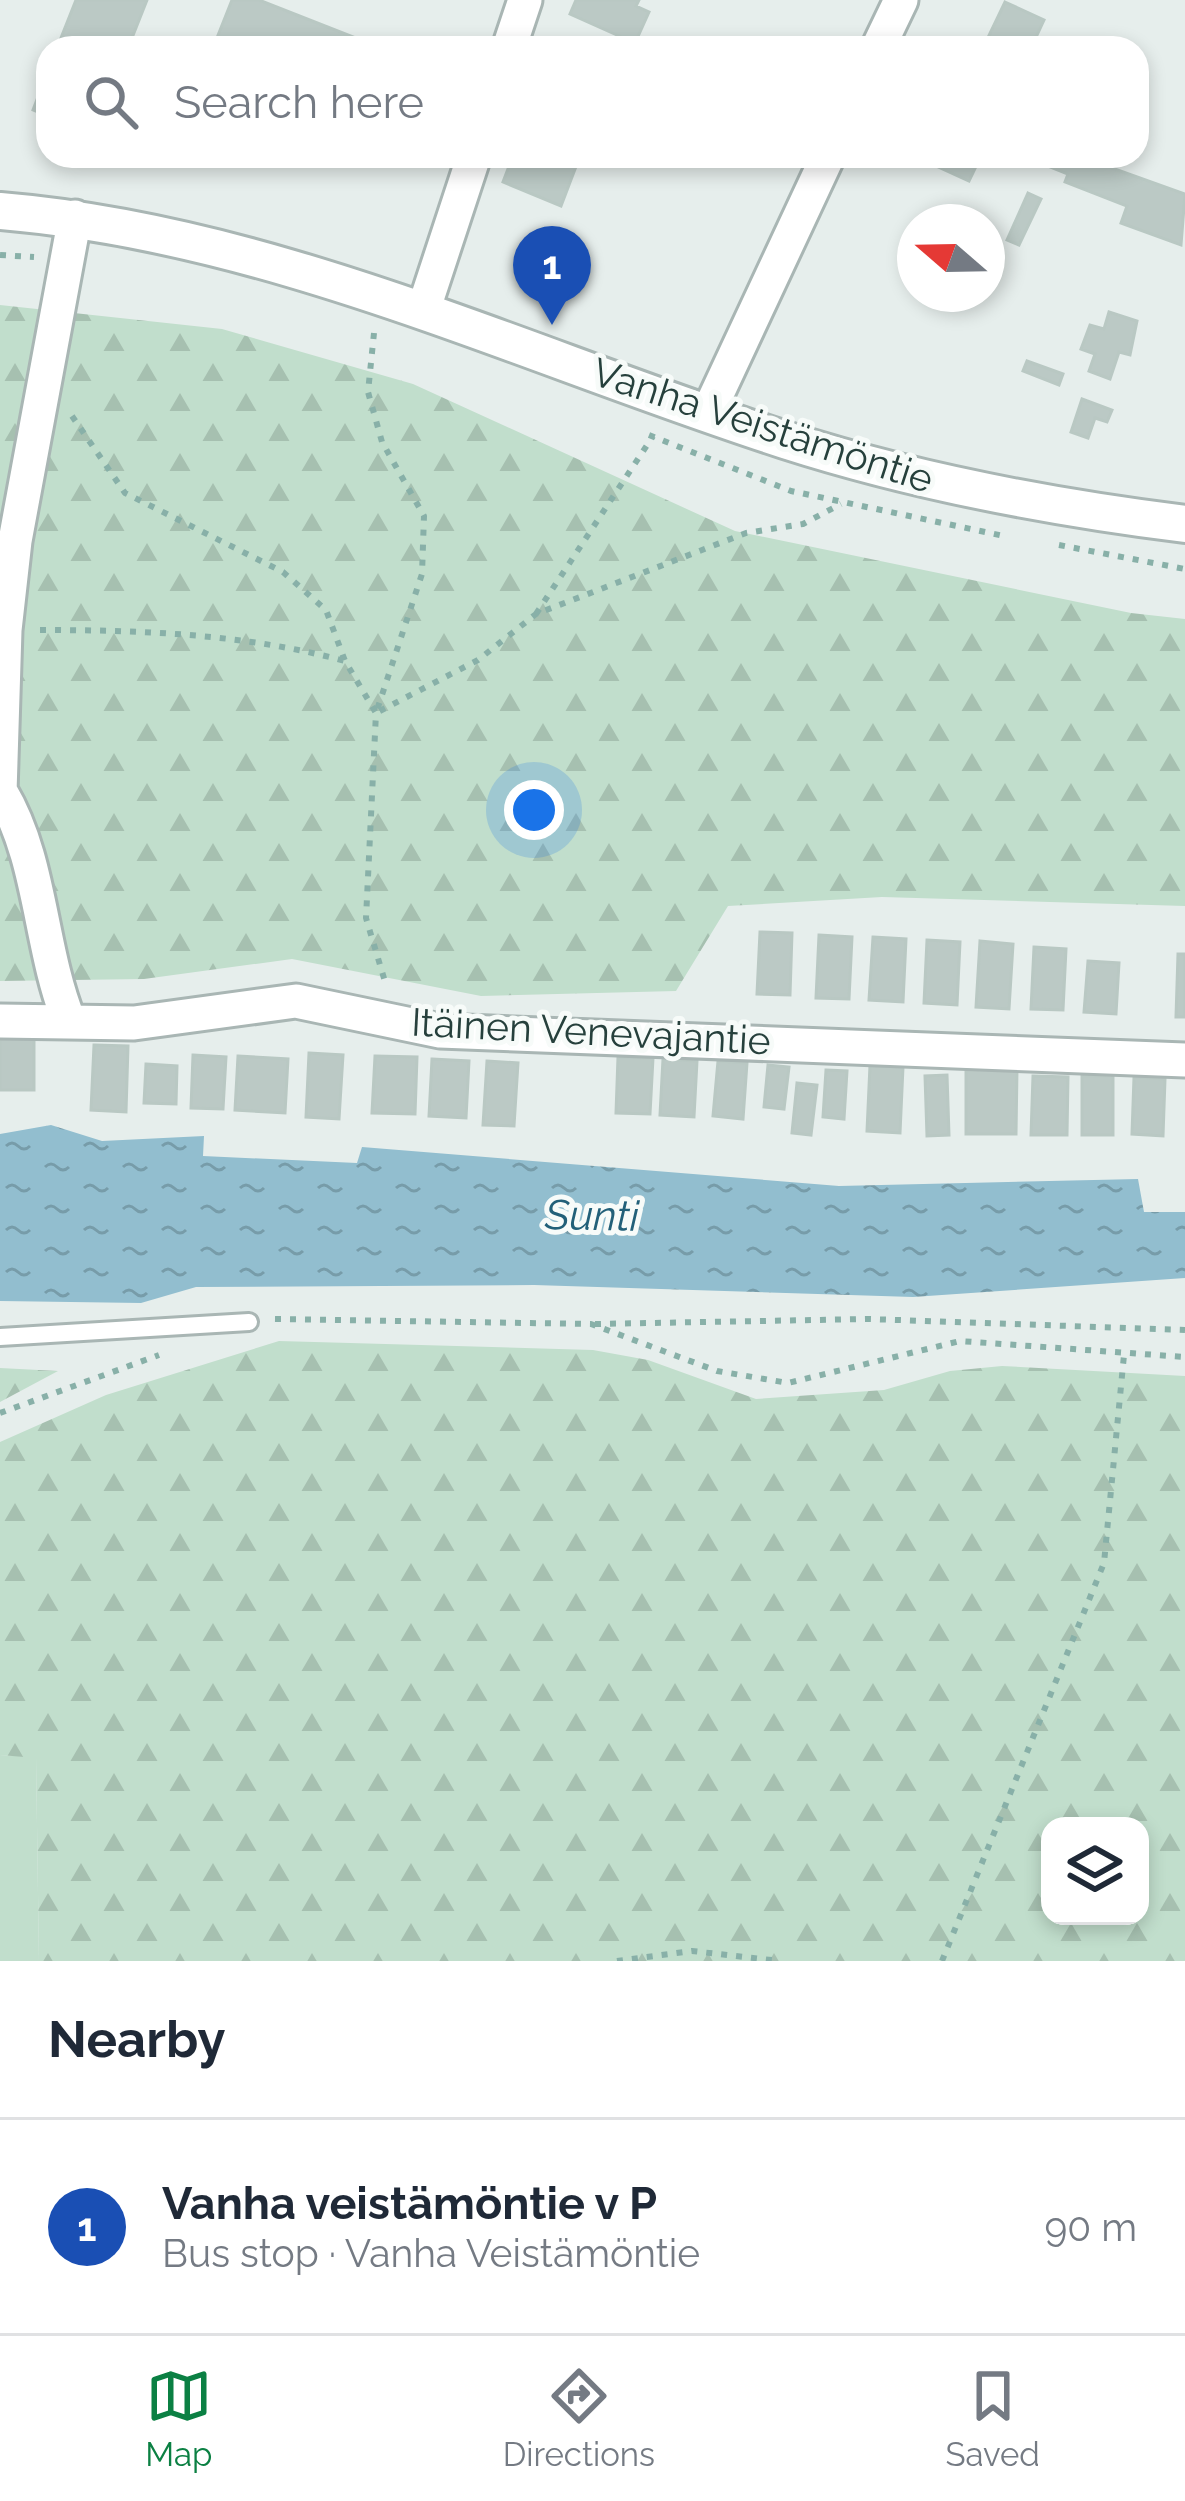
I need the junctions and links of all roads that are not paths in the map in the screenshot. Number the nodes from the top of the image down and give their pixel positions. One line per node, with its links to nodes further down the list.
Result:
1 (525, 0): 3 (street)
2 (901, 0): 4 (street)
3 (513, 36)
4 (884, 36)
5 (470, 168): 9 (street)
6 (822, 168): 10 (street)
7 (0, 211): 8 (street, Vanha Veistämöntie)
8 (75, 217): 9 (street, Vanha Veistämöntie); 12 (street)
9 (423, 311): 10 (street, Vanha Veistämöntie)
10 (708, 413): 11 (street, Vanha Veistämöntie)
11 (1182, 516)
12 (1, 792): 14 (street)
13 (0, 1021): 14 (street, Itäinen Venevajantie)
14 (69, 1021): 15 (street, Itäinen Venevajantie)
15 (1185, 1060)
16 (249, 1322): 17 (lane)
17 (0, 1337)

